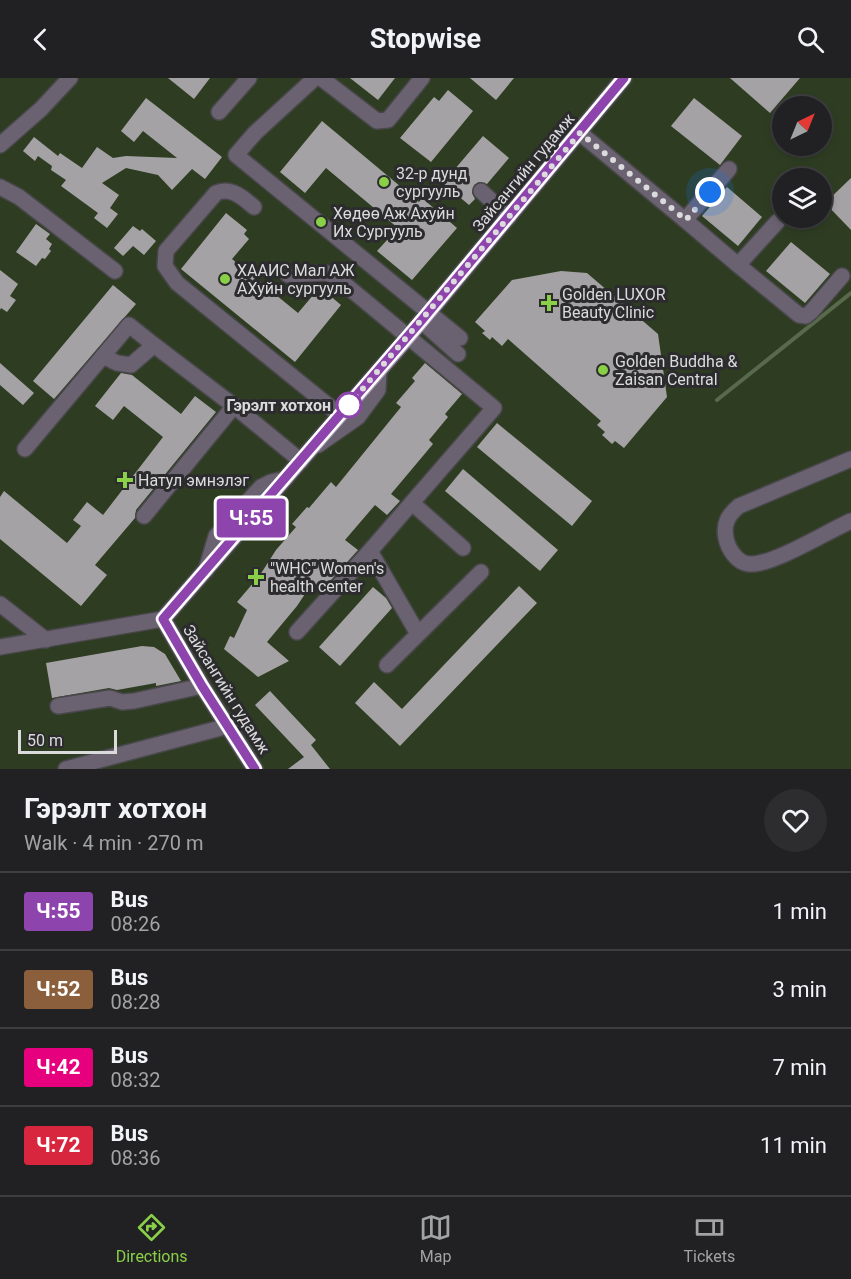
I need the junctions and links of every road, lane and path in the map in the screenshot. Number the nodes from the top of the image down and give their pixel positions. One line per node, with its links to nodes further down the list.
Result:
1 (70, 78): 9 (street)
2 (249, 78): 7 (street)
3 (315, 78): 21 (street)
4 (321, 78): 5 (street)
5 (422, 78)
6 (624, 78): 8 (main road, Зайсангийн гудамж)
7 (219, 112)
8 (580, 133): 14 (main road, Зайсангийн гудамж); 15 (street)
9 (0, 145)
10 (729, 170): 15 (street)
11 (0, 187): 18 (street)
12 (481, 191): 14 (street)
13 (254, 207): 28 (street)
14 (509, 217): 21 (main road, Зайсангийн гудамж)
15 (686, 220): 17 (street)
16 (772, 228): 17 (street)
17 (738, 266): 20 (street)
18 (115, 271)
19 (288, 275): 22 (street)
20 (842, 276)
21 (425, 317): 22 (main road, Зайсангийн гудамж); 24 (street)
22 (409, 336): 26 (main road, Зайсангийн гудамж); 32 (street)
23 (154, 345): 25 (street); 25 (street); 27 (street)
24 (459, 346)
25 (103, 356): 29 (street)
26 (379, 370): 28 (main road, Зайсангийн гудамж); 30 (street)
27 (234, 405): 30 (street); 33 (street)
28 (340, 415): 30 (main road, Зайсангийн гудамж)
29 (26, 449)
30 (305, 456): 39 (main road, Зайсангийн гудамж)
31 (851, 459): 34 (street)
32 (412, 503): 35 (street); 36 (street)
33 (144, 516)
34 (851, 521)
35 (463, 548)
36 (370, 551): 40 (street); 41 (street)
37 (481, 572): 41 (street)
38 (0, 604): 42 (street)
39 (163, 619): 42 (street); 45 (main road, Зайсангийн гудамж)
40 (297, 632)
41 (418, 634): 44 (street)
42 (46, 640): 43 (street)
43 (0, 647)
44 (387, 665)
45 (202, 686): 46 (street); 47 (main road, Зайсангийн гудамж)
46 (58, 706)
47 (228, 726): 48 (street); 49 (main road, Зайсангийн гудамж)
48 (66, 769)
49 (255, 769)

